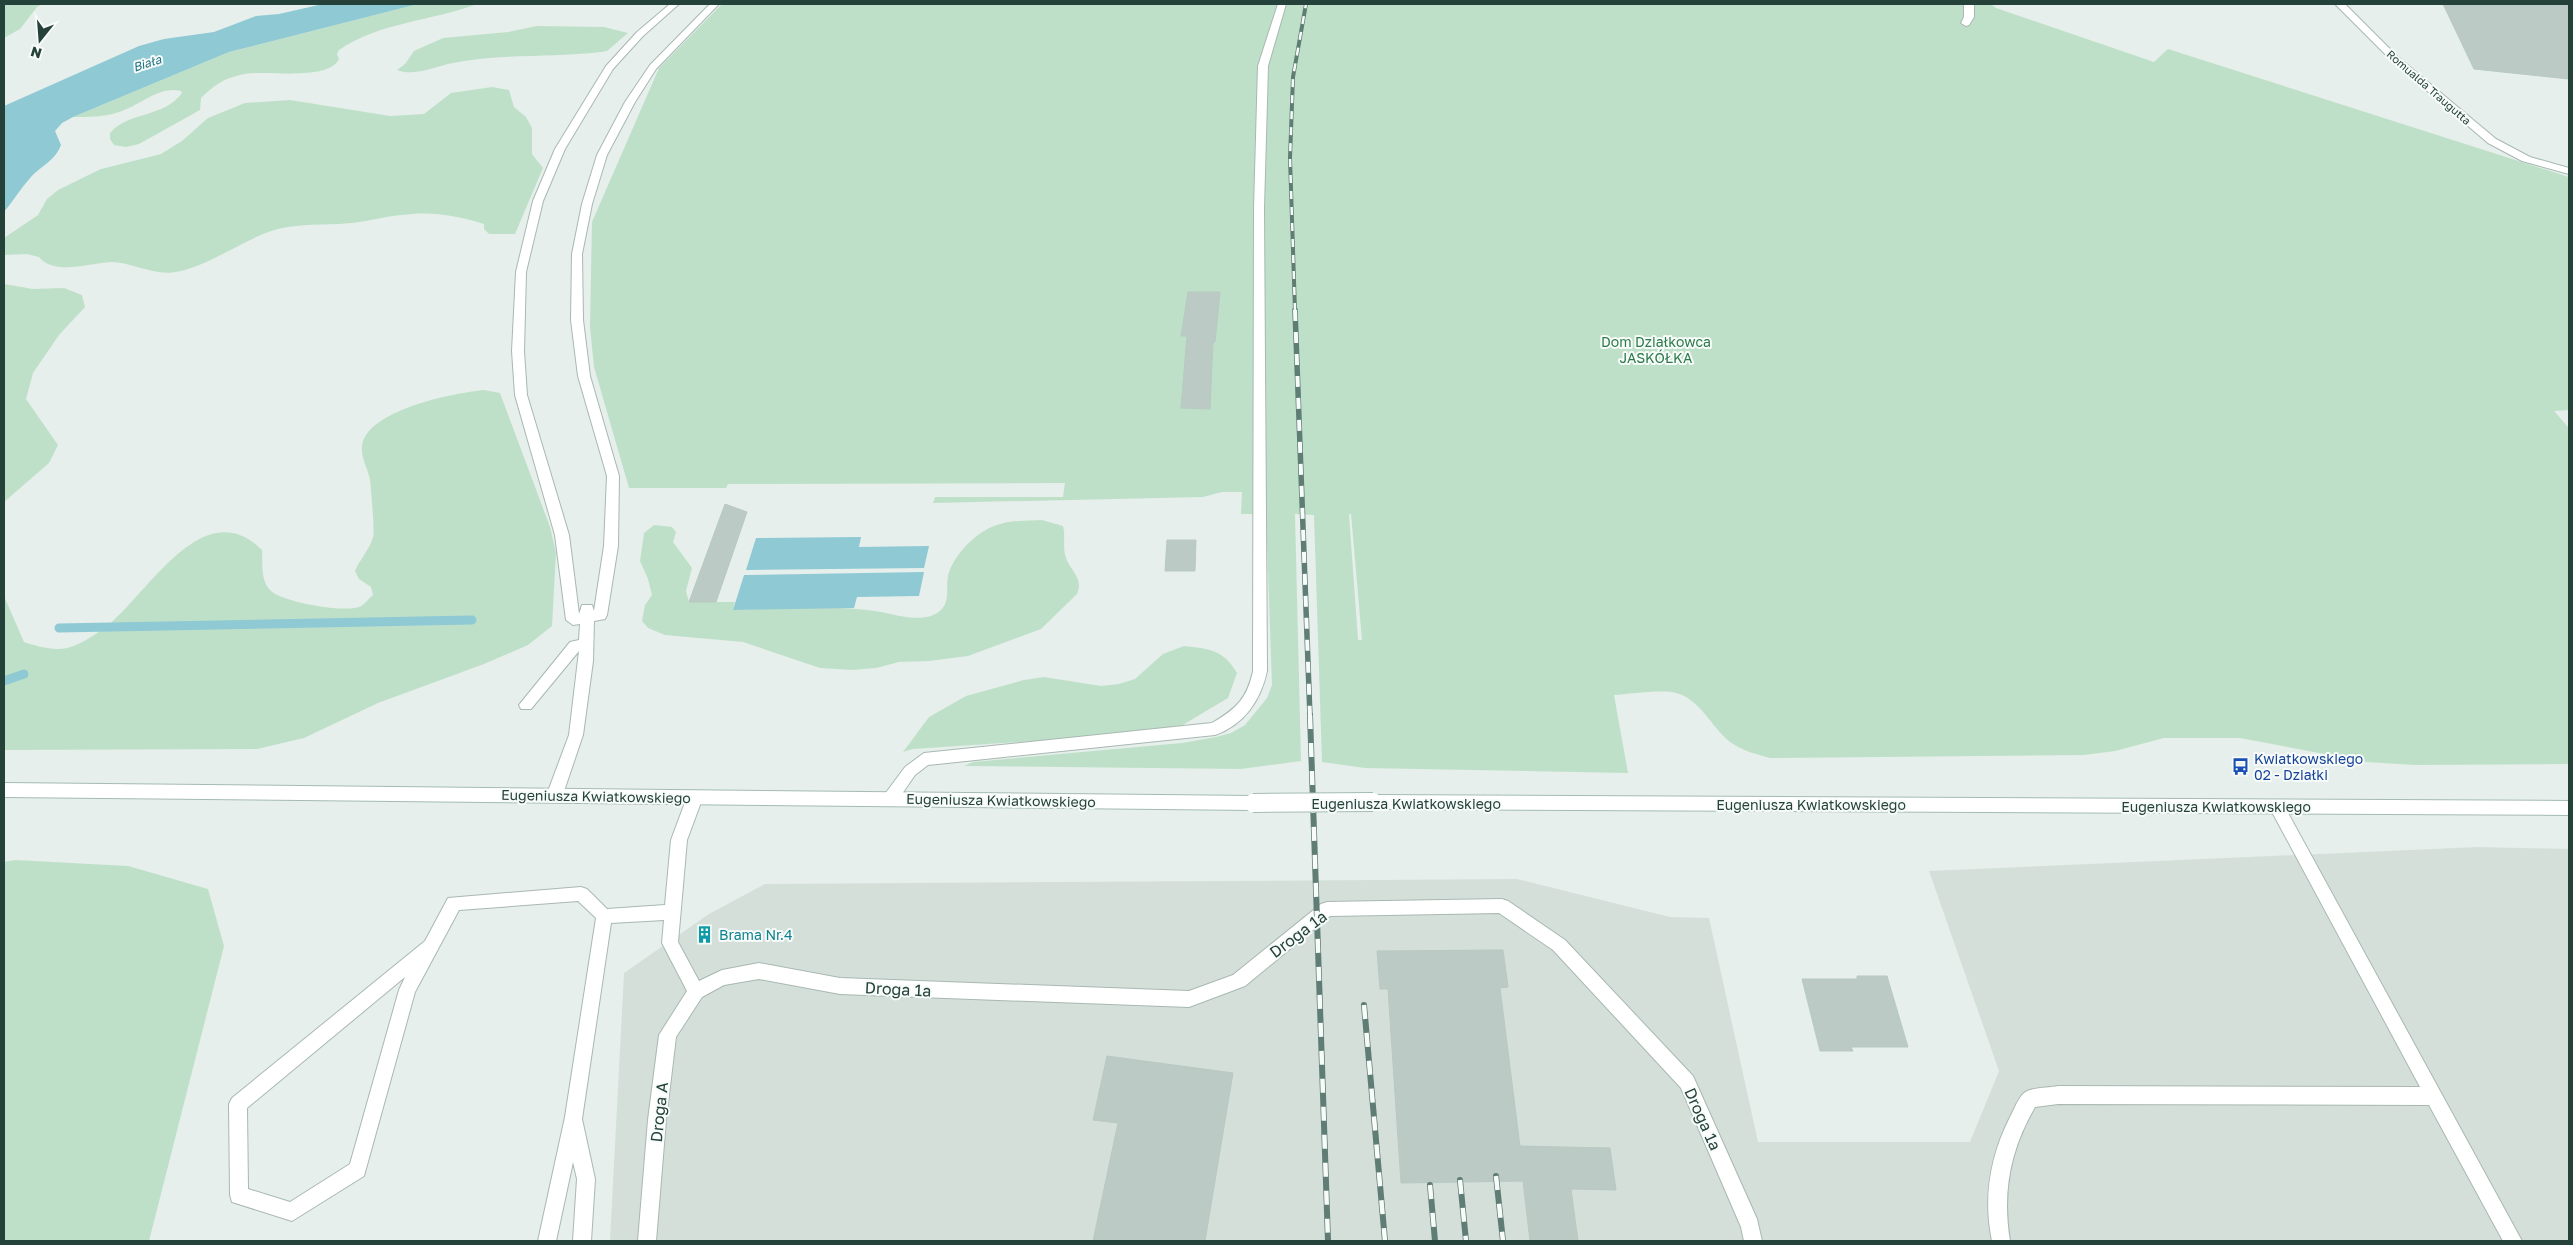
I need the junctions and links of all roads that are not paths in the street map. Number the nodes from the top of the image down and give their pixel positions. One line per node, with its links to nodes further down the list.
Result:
1 (675, 4): 8 (lane)
2 (715, 4): 8 (lane)
3 (1282, 4): 14 (lane)
4 (1968, 4): 6 (main road)
5 (2340, 4): 7 (main road, Romualda Traugutta)
6 (1966, 23)
7 (2569, 171)
8 (587, 613): 9 (lane)
9 (585, 644): 10 (lane); 12 (lane)
10 (526, 705)
11 (4, 790): 12 (main road, Eugeniusza Kwiatkowskiego)
12 (555, 794): 13 (main road, Eugeniusza Kwiatkowskiego)
13 (695, 797): 14 (main road, Eugeniusza Kwiatkowskiego); 17 (lane)
14 (890, 799): 15 (main road, Eugeniusza Kwiatkowskiego, bridge)
15 (2278, 807): 16 (main road, Eugeniusza Kwiatkowskiego); 21 (lane)
16 (2569, 808)
17 (671, 912): 18 (lane); 20 (lane)
18 (604, 916): 19 (lane); 22 (lane)
19 (432, 945): 19 (lane)
20 (696, 991): 23 (lane, Droga 1a); 26 (lane, Droga A)
21 (2435, 1096): 27 (lane); 28 (lane)
22 (574, 1118): 24 (lane); 25 (lane)
23 (1752, 1234)
24 (547, 1241)
25 (582, 1241)
26 (647, 1241)
27 (2001, 1241)
28 (2514, 1241)

